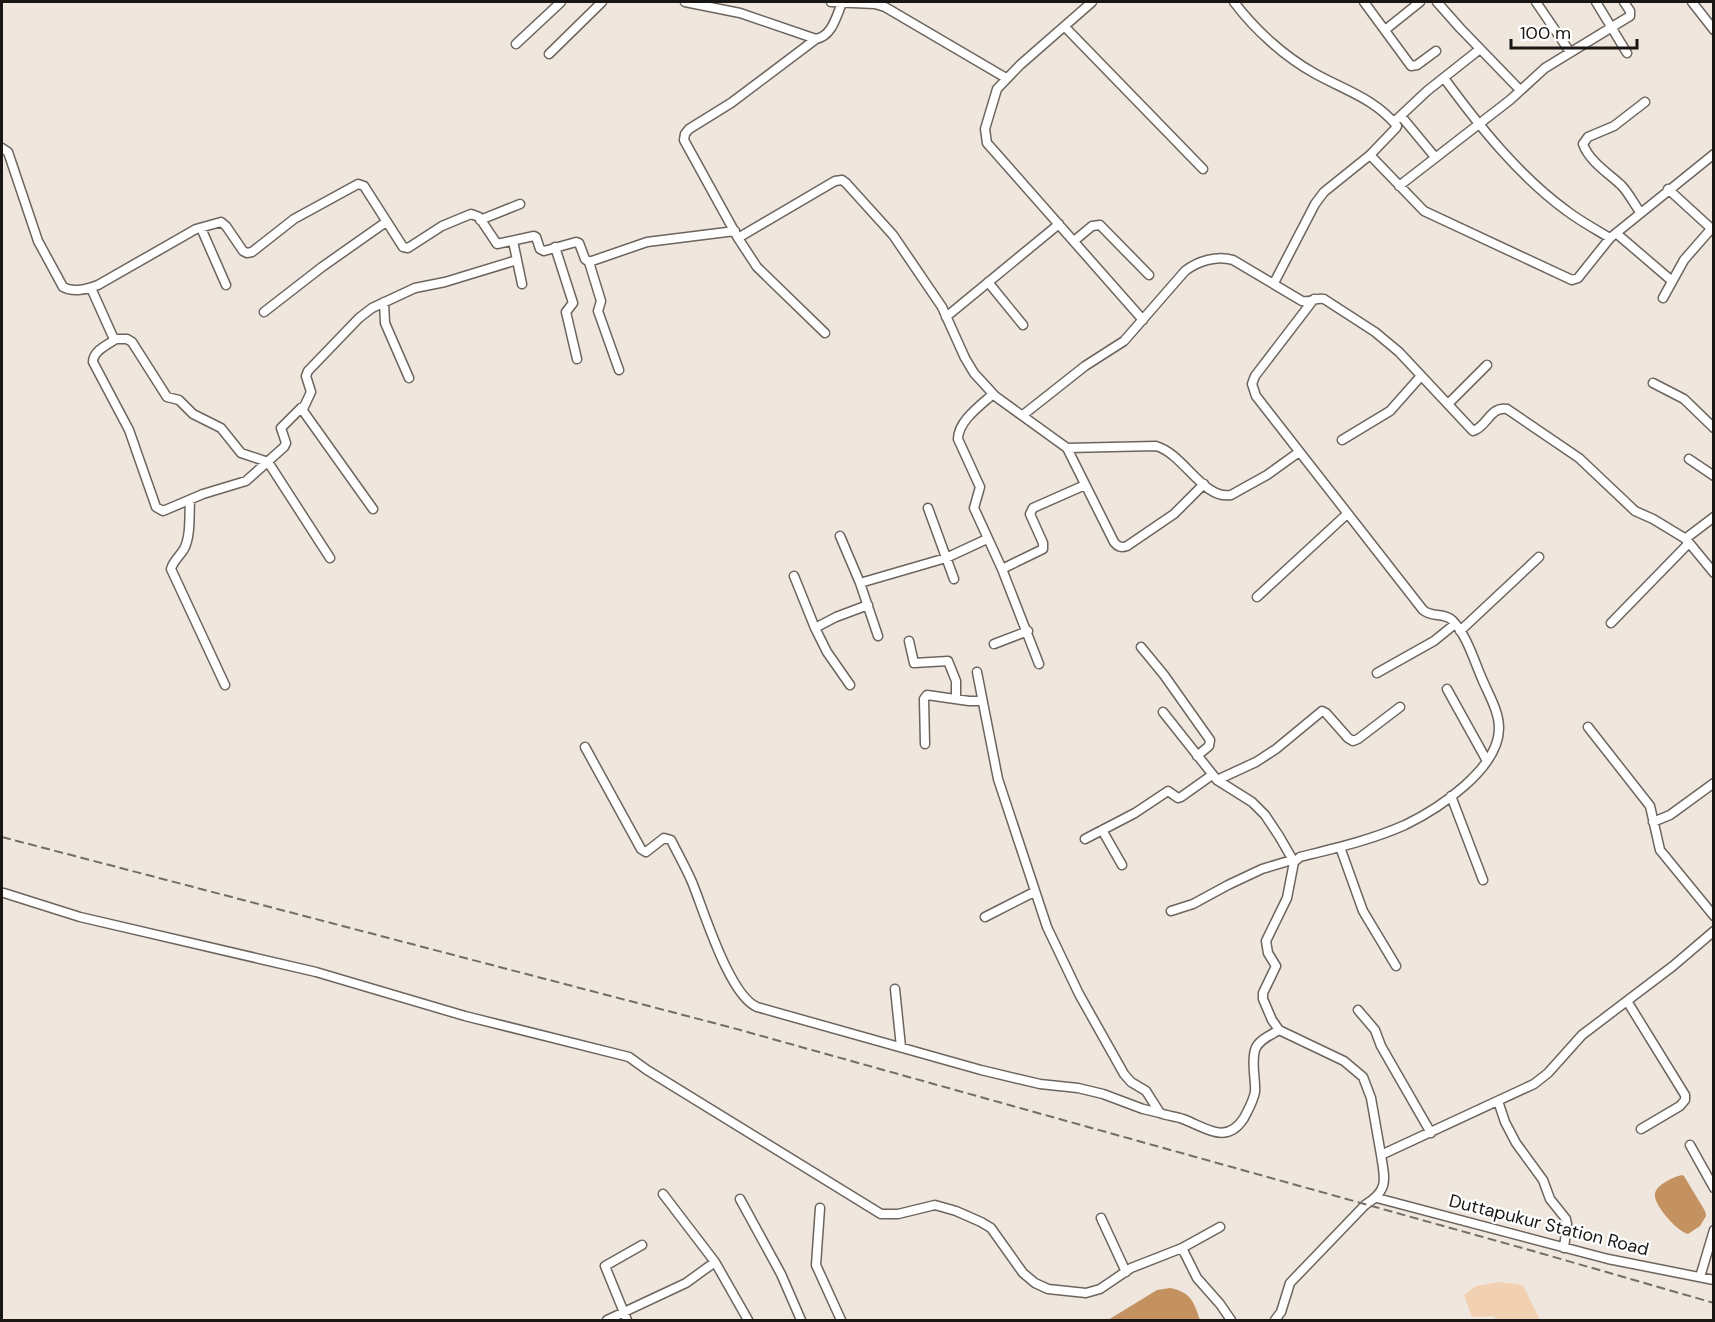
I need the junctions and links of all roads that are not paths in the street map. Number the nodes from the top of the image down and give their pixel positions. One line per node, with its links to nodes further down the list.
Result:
1 (561, 2): 20 (street)
2 (602, 2): 25 (street)
3 (685, 2): 19 (street)
4 (831, 2): 14 (street)
5 (1092, 2): 15 (street)
6 (1234, 2): 30 (street)
7 (1364, 2): 17 (street)
8 (1420, 2): 17 (street)
9 (1437, 2): 21 (street)
10 (1536, 2): 23 (street)
11 (1596, 2): 16 (street)
12 (1624, 2): 16 (street)
13 (1692, 2): 18 (street)
14 (842, 3): 19 (street); 26 (street)
15 (1065, 27): 26 (street); 36 (street)
16 (1611, 28): 23 (street); 24 (street)
17 (1385, 30): 22 (street)
18 (1713, 30)
19 (816, 39): 46 (street)
20 (516, 44)
21 (1480, 49): 27 (street); 28 (street)
22 (1436, 51)
23 (1570, 52): 28 (street)
24 (1627, 53)
25 (549, 54)
26 (1006, 78): 43 (street)
27 (1444, 78): 30 (street); 31 (street)
28 (1520, 90): 31 (street)
29 (1645, 102): 40 (street)
30 (1398, 119): 34 (street); 35 (street)
31 (1478, 123): 35 (street); 47 (street)
32 (2, 148): 59 (street)
33 (1713, 154): 38 (street)
34 (1370, 155): 37 (street); 56 (street)
35 (1435, 157): 37 (street)
36 (1203, 170)
37 (1398, 186): 47 (street)
38 (1668, 189): 40 (street); 45 (street)
39 (520, 204): 41 (street)
40 (1640, 212): 47 (street)
41 (480, 220): 42 (street); 48 (street)
42 (386, 222): 44 (street); 63 (street)
43 (1059, 224): 49 (street); 55 (street)
44 (201, 228): 58 (street); 59 (street)
45 (1712, 230): 54 (street)
46 (737, 234): 52 (street); 64 (street); 67 (street)
47 (1613, 236): 54 (street)
48 (513, 241): 50 (street); 51 (street)
49 (1074, 241): 53 (street); 65 (street)
50 (555, 247): 52 (street); 69 (street)
51 (517, 260): 57 (street); 62 (street)
52 (589, 262): 71 (street)
53 (1149, 274)
54 (1672, 281): 60 (street)
55 (988, 282): 64 (street); 66 (street)
56 (1274, 283): 61 (street); 65 (street)
57 (522, 284)
58 (225, 285)
59 (91, 288): 68 (street)
60 (1663, 298)
61 (1314, 299): 72 (street); 82 (street)
62 (384, 302): 73 (street); 77 (street)
63 (264, 312)
64 (946, 317): 75 (street)
65 (1143, 320): 78 (street)
66 (1023, 325)
67 (825, 333)
68 (116, 339): 84 (street); 88 (street)
69 (577, 359)
70 (1487, 365): 76 (street)
71 (619, 370)
72 (1421, 376): 76 (street); 80 (street)
73 (409, 378)
74 (1653, 383): 79 (street)
75 (993, 394): 78 (street); 94 (street)
76 (1448, 404): 95 (street)
77 (303, 409): 84 (street); 90 (street)
78 (1023, 416): 81 (street)
79 (1713, 428)
80 (1342, 440)
81 (1067, 448): 86 (street); 87 (street)
82 (1299, 452): 87 (street); 91 (street)
83 (1689, 459): 85 (street)
84 (268, 462): 88 (street); 97 (street)
85 (1713, 476)
86 (1085, 484): 87 (street); 99 (street)
87 (1204, 484)
88 (190, 500): 117 (street)
89 (928, 508): 98 (street)
90 (373, 509)
91 (1347, 514): 104 (street); 108 (street)
92 (1713, 517): 95 (street)
93 (840, 536): 103 (street)
94 (987, 539): 98 (street); 99 (street)
95 (1687, 541): 100 (street); 106 (street)
96 (1539, 557): 108 (street)
97 (330, 558)
98 (946, 558): 102 (street); 103 (street)
99 (1002, 569): 109 (street)
100 (1713, 573)
101 (794, 576): 107 (street)
102 (954, 579)
103 (860, 583): 105 (street)
104 (1257, 597)
105 (868, 605): 107 (street); 110 (street)
106 (1611, 623)
107 (815, 628): 118 (street)
108 (1458, 628): 116 (street); 128 (street)
109 (1028, 631): 112 (street); 114 (street)
110 (878, 636)
111 (909, 640): 120 (street)
112 (994, 644)
113 (1141, 648): 127 (street)
114 (1039, 664)
115 (976, 672): 121 (street)
116 (1377, 673)
117 (225, 685)
118 (850, 685)
119 (1447, 689): 128 (street)
120 (956, 699): 121 (street); 125 (street)
121 (982, 701): 139 (street)
122 (1401, 706): 129 (street)
123 (1163, 712): 127 (street)
124 (1588, 728): 132 (street)
125 (925, 744)
126 (585, 747): 150 (street)
127 (1197, 756): 129 (street)
128 (1487, 760): 131 (street)
129 (1214, 778): 133 (street); 136 (street)
130 (1713, 783): 132 (street)
131 (1451, 796): 135 (street); 138 (street)
132 (1653, 822): 142 (street)
133 (1102, 830): 134 (street); 137 (street)
134 (1085, 839)
135 (1340, 847): 136 (street); 145 (street)
136 (1293, 861): 141 (street); 149 (street)
137 (1122, 866)
138 (1483, 880)
139 (1034, 892): 143 (street); 152 (street)
140 (4, 893): 169 (street)
141 (1171, 911)
142 (1713, 916)
143 (985, 917)
144 (1713, 931): 147 (street)
145 (1396, 966)
146 (895, 989): 150 (street)
147 (1627, 1001): 151 (street); 153 (street)
148 (1358, 1010): 154 (street)
149 (1279, 1030): 152 (street); 156 (street)
150 (901, 1047): 152 (street)
151 (1498, 1101): 154 (street); 167 (street)
152 (1160, 1113)
153 (1641, 1129)
154 (1431, 1133): 156 (street)
155 (1690, 1145): 157 (street)
156 (1381, 1155): 159 (street)
157 (1713, 1188)
158 (663, 1194): 168 (street)
159 (1377, 1198): 167 (street, Duttapukur Station Road); 178 (street)
160 (740, 1199): 175 (street)
161 (820, 1208): 176 (street)
162 (1101, 1218): 169 (street)
163 (1220, 1227): 166 (street)
164 (1713, 1230): 170 (street)
165 (642, 1245): 172 (street)
166 (1182, 1248): 169 (street); 177 (street)
167 (1564, 1248): 170 (street, Duttapukur Station Road)
168 (715, 1262): 172 (street); 174 (street)
169 (1126, 1272)
170 (1700, 1277): 171 (street, Duttapukur Station Road)
171 (1713, 1280)
172 (626, 1316): 173 (street)
173 (607, 1320)
174 (748, 1320)
175 (801, 1320)
176 (841, 1320)
177 (1231, 1320)
178 (1275, 1320)

